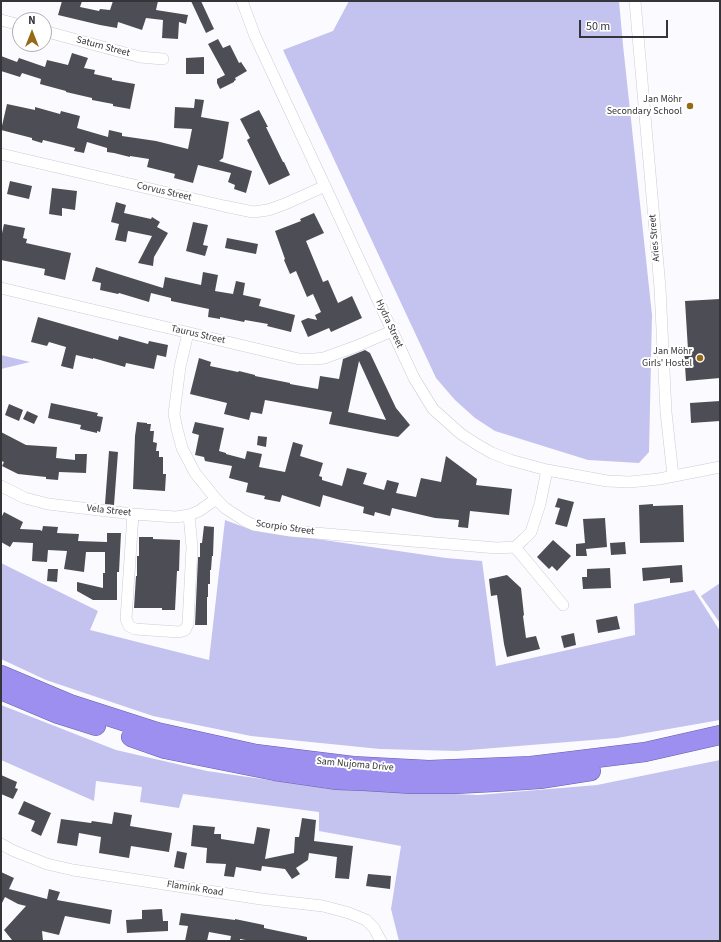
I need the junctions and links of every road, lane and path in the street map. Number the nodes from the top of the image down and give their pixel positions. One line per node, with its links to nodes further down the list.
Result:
1 (242, 1): 8 (street, Hydra Street)
2 (635, 1): 14 (street, Aries Street)
3 (1, 20): 4 (street)
4 (12, 23)
5 (52, 33): 6 (street, Saturn Street)
6 (163, 60)
7 (1, 154): 8 (street, Corvus Street)
8 (325, 186): 10 (street, Hydra Street)
9 (1, 288): 11 (street, Taurus Street)
10 (392, 331): 11 (street, Taurus Street); 13 (street, Hydra Street)
11 (188, 333): 16 (street, Scorpio Street)
12 (720, 467): 14 (street, Hydra Street)
13 (547, 470): 14 (street, Hydra Street); 19 (street)
14 (673, 476)
15 (1, 486): 17 (street, Vela Street)
16 (216, 500): 18 (street, Vela Street); 19 (street, Scorpio Street)
17 (133, 514): 18 (street, Vela Street); 18 (street)
18 (189, 515)
19 (515, 547): 20 (street)
20 (563, 605)
21 (1, 675): 23 (highway, Sam Nujoma Drive)
22 (1, 690): 24 (highway, Sam Nujoma Drive)
23 (720, 735)
24 (720, 748)
25 (1, 844): 26 (street, Flamink Road)
26 (381, 941)

